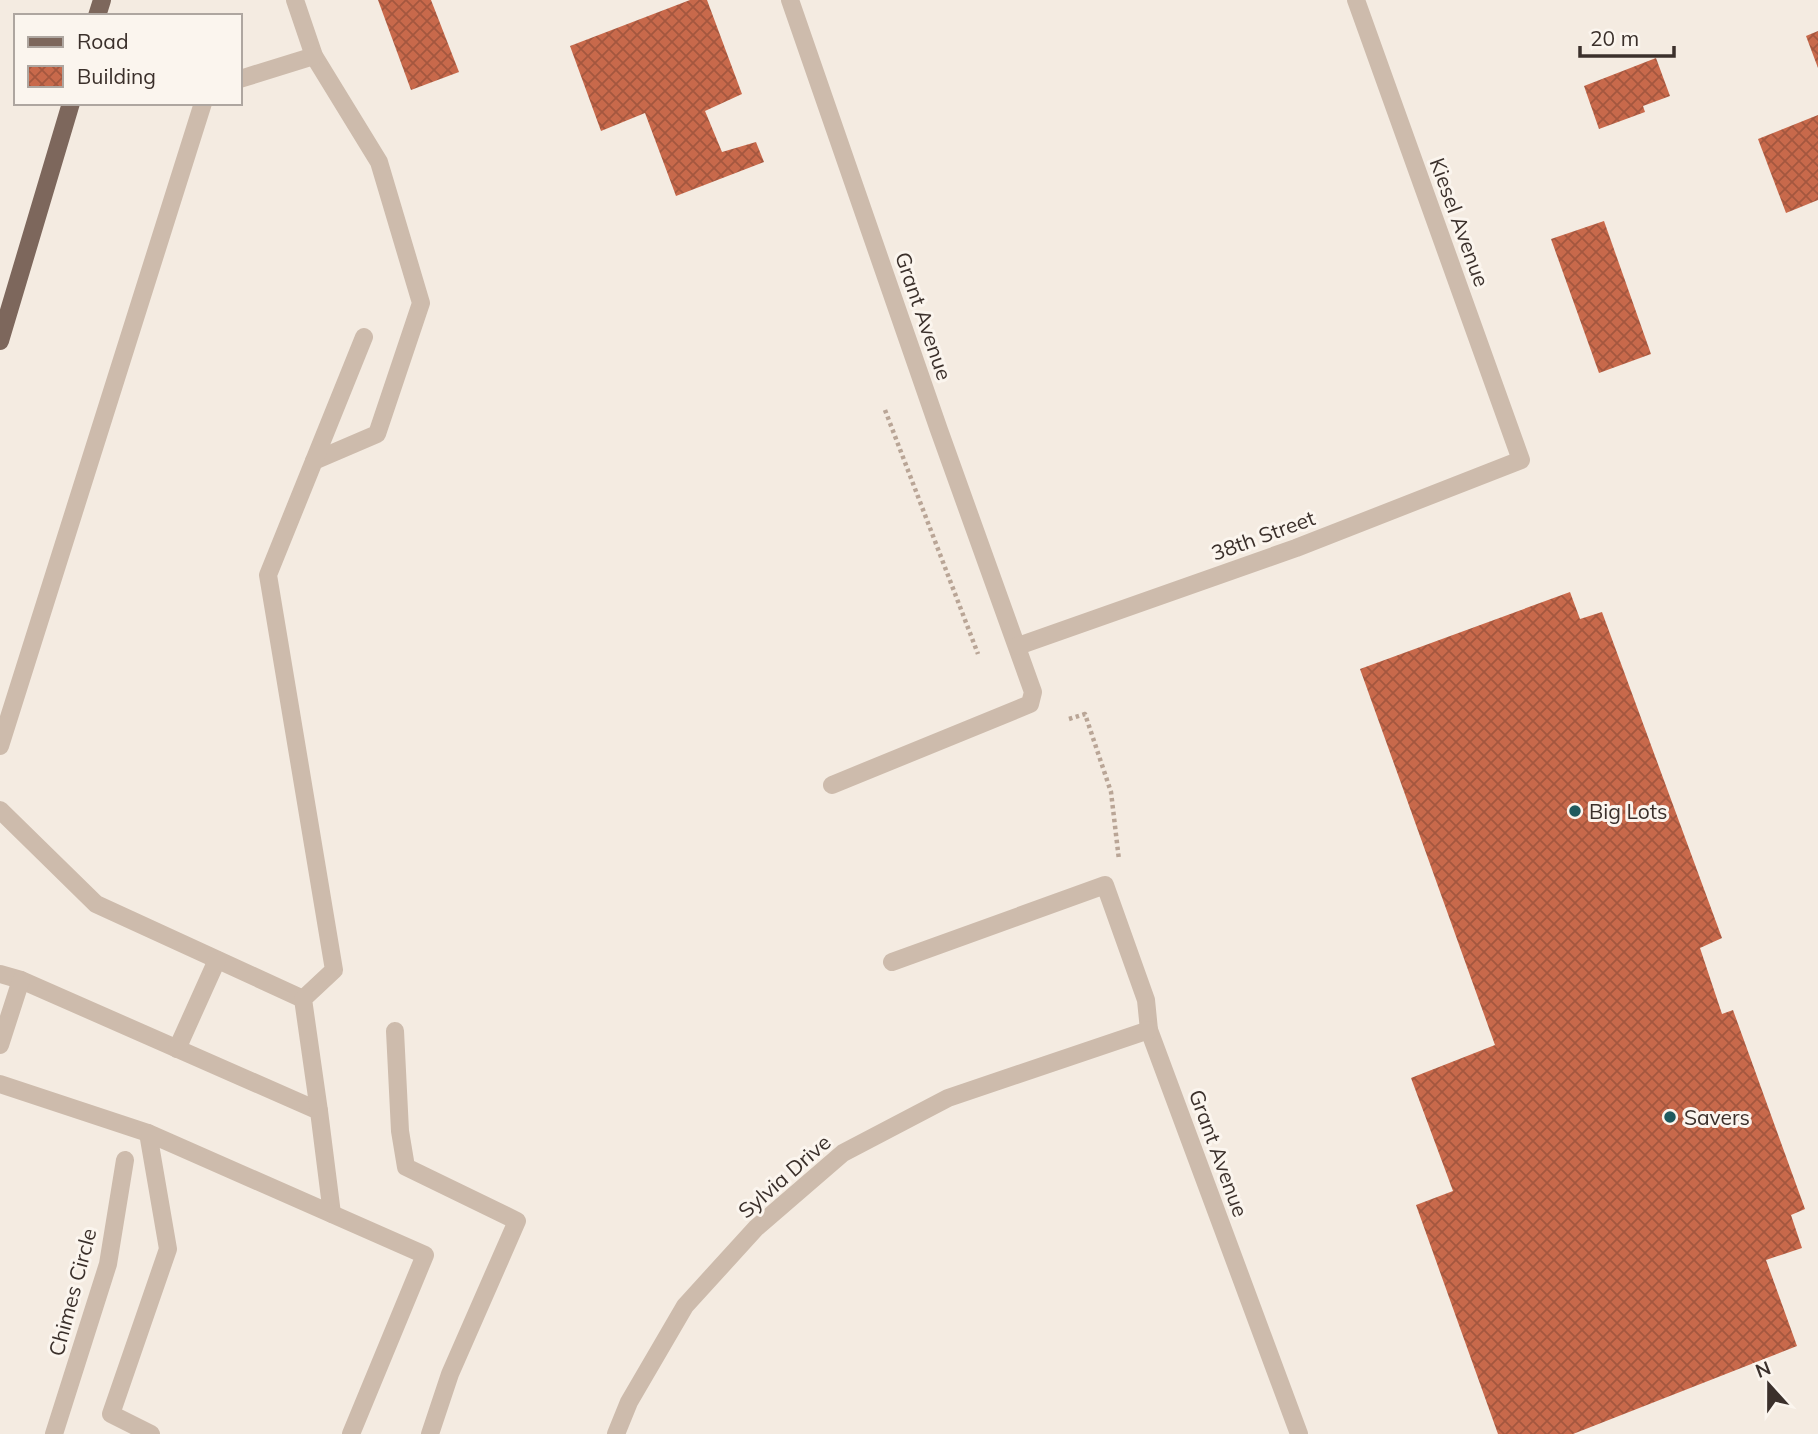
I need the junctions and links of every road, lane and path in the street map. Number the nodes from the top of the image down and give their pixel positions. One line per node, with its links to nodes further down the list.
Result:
1 (295, 0): 4 (street)
2 (790, 0): 13 (street, Grant Avenue)
3 (1356, 0): 11 (street, Kiesel Avenue)
4 (314, 56): 5 (street); 12 (street)
5 (242, 78)
6 (70, 105): 9 (main road)
7 (202, 105): 16 (street)
8 (364, 337): 12 (street)
9 (0, 341)
10 (885, 410): 14 (path)
11 (1521, 460): 13 (street, 38th Street)
12 (314, 461): 24 (street)
13 (1018, 646): 17 (street, Grant Avenue)
14 (978, 654)
15 (1069, 719): 19 (path)
16 (0, 746)
17 (832, 785)
18 (0, 810): 20 (street)
19 (1119, 860)
20 (218, 960): 24 (street); 28 (street)
21 (892, 962): 25 (street, Grant Avenue)
22 (0, 974): 23 (street)
23 (21, 980): 27 (street); 28 (street)
24 (303, 999): 30 (street)
25 (1149, 1030): 38 (street, Sylvia Drive); 39 (street, Grant Avenue)
26 (395, 1031): 37 (street)
27 (0, 1045)
28 (177, 1049): 30 (street)
29 (0, 1084): 31 (street)
30 (319, 1111): 33 (street)
31 (148, 1133): 33 (street); 35 (street)
32 (125, 1160): 34 (street, Chimes Circle)
33 (332, 1214): 36 (street)
34 (54, 1434)
35 (151, 1434)
36 (351, 1434)
37 (430, 1434)
38 (616, 1434)
39 (1300, 1434)

